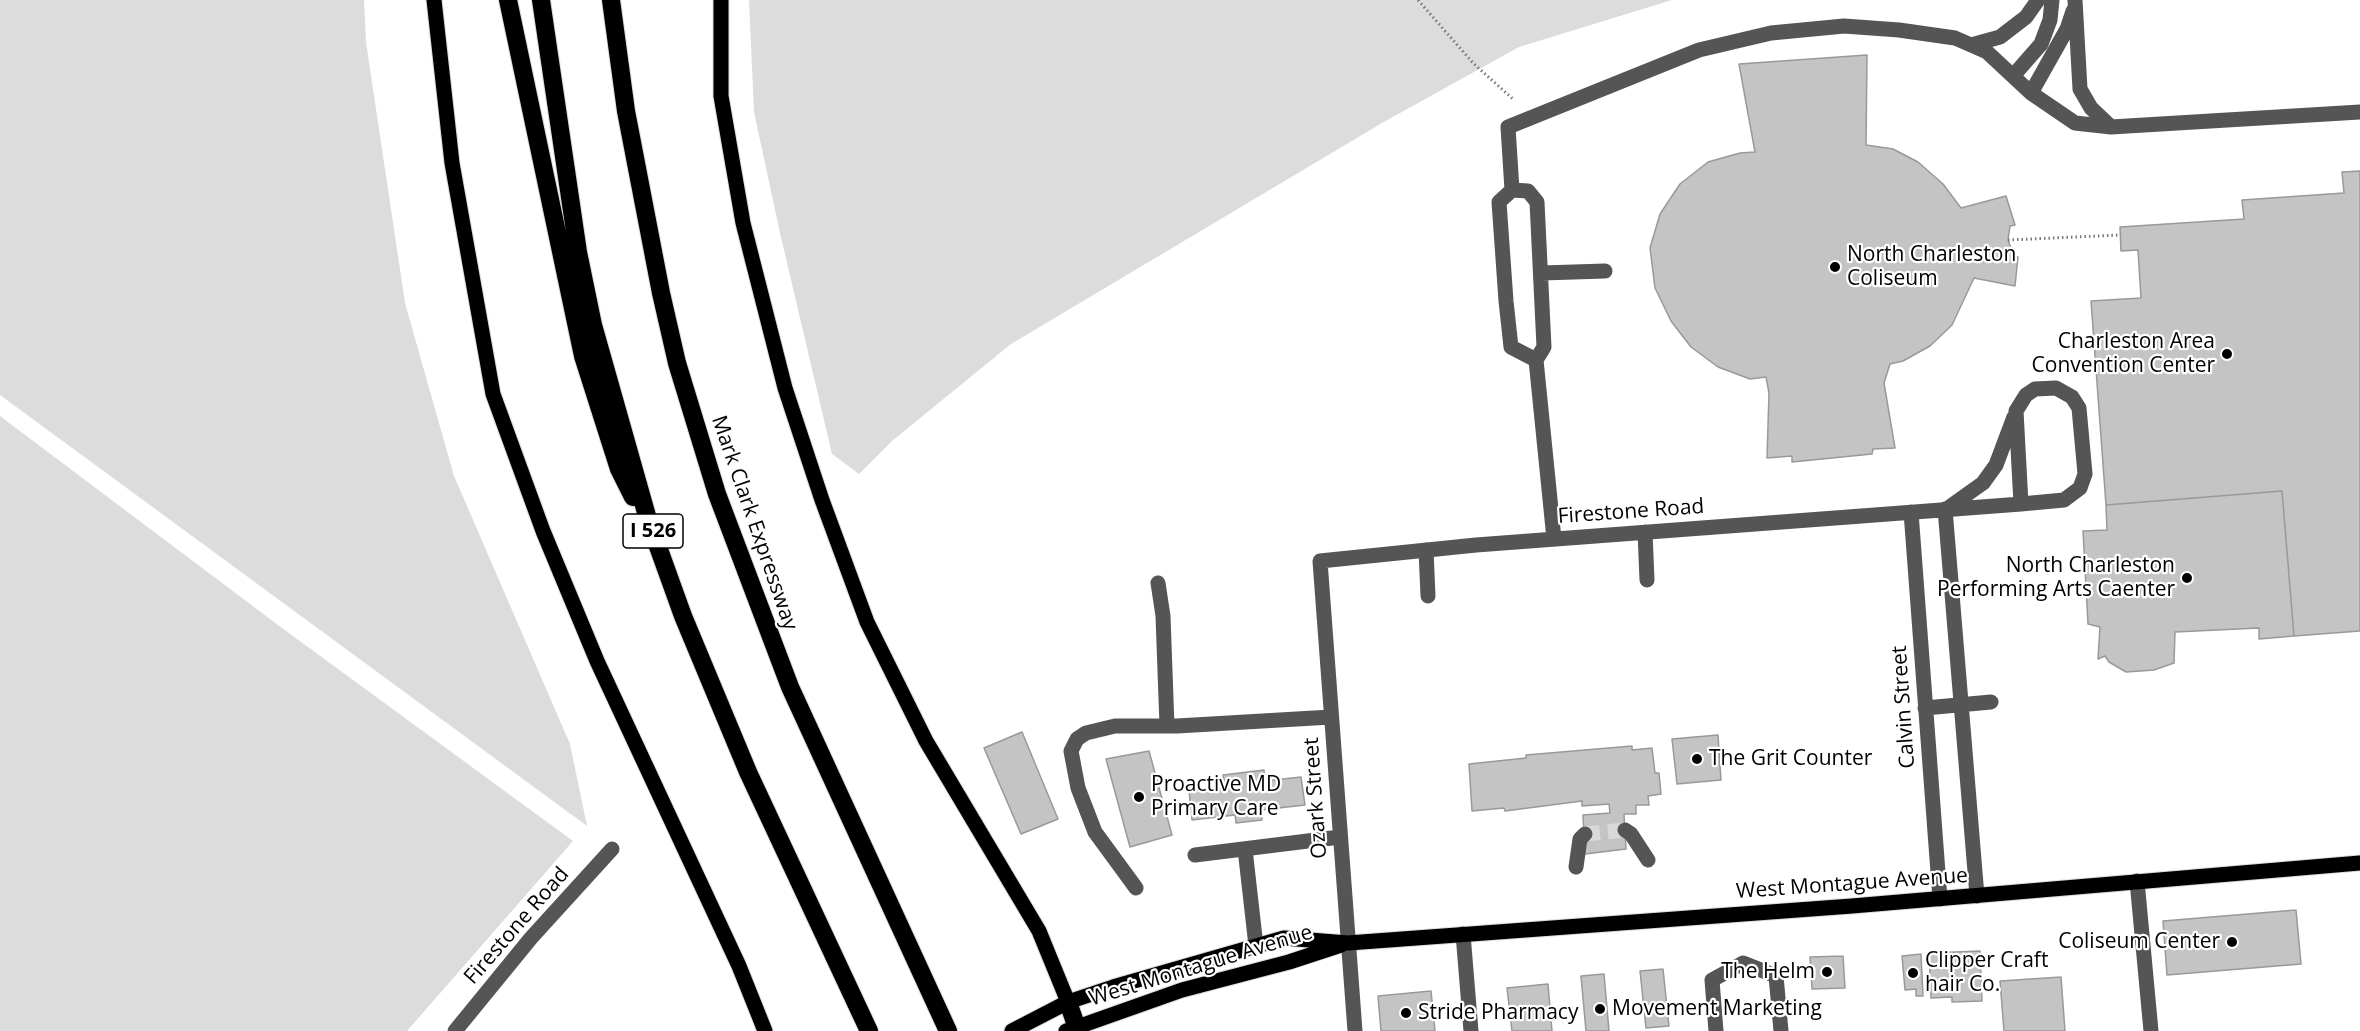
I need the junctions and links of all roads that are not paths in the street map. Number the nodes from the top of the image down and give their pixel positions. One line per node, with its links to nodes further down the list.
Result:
1 (434, 0): 54 (main road)
2 (508, 0): 24 (highway)
3 (542, 0): 24 (highway, I 526)
4 (611, 0): 56 (highway, Mark Clark Expressway)
5 (721, 0): 51 (main road)
6 (2038, 0): 9 (street)
7 (2052, 0): 10 (street)
8 (2075, 2): 11 (street); 13 (street)
9 (1971, 45): 10 (street); 14 (street)
10 (2013, 76): 11 (street)
11 (2031, 93): 13 (street)
12 (2360, 112): 13 (street)
13 (2111, 127)
14 (1512, 190): 16 (street); 17 (street)
15 (1605, 271): 16 (street)
16 (1542, 273): 17 (street)
17 (1536, 360): 23 (street)
18 (2016, 411): 19 (street); 19 (street, Firestone Road); 20 (street)
19 (2021, 504): 20 (street, Firestone Road)
20 (1945, 509): 21 (street, Firestone Road); 31 (street)
21 (1911, 512): 22 (street, Firestone Road); 32 (street, Calvin Street)
22 (1645, 532): 23 (street, Firestone Road); 27 (street)
23 (1554, 539): 25 (street, Firestone Road)
24 (658, 546): 55 (highway, I 526)
25 (1426, 550): 26 (street, Firestone Road); 29 (street)
26 (1320, 561): 33 (street, Ozark Street)
27 (1647, 580)
28 (1158, 583): 34 (street)
29 (1428, 596)
30 (1991, 702): 31 (street)
31 (1961, 704): 32 (street); 46 (street)
32 (1925, 708): 47 (street, Calvin Street)
33 (1331, 717): 34 (street); 37 (street, Ozark Street)
34 (1167, 726): 45 (street)
35 (1625, 830): 41 (street)
36 (1585, 834): 43 (street)
37 (1340, 837): 39 (street); 49 (street, Ozark Street)
38 (612, 849): 53 (street, Firestone Road)
39 (1245, 849): 40 (street); 50 (street)
40 (1195, 855)
41 (1648, 860)
42 (2360, 864): 44 (main road, West Montague Avenue)
43 (1576, 867)
44 (2137, 881): 46 (main road, West Montague Avenue); 62 (street)
45 (1136, 888)
46 (1977, 896): 47 (main road, West Montague Avenue)
47 (1940, 899): 48 (main road, West Montague Avenue)
48 (1463, 934): 49 (main road, West Montague Avenue); 59 (street)
49 (1348, 943): 50 (main road, West Montague Avenue); 52 (main road, West Montague Avenue); 58 (street, Ozark Street)
50 (1257, 946): 51 (main road, West Montague Avenue)
51 (1068, 1002): 52 (highway); 57 (main road, West Montague Avenue)
52 (1074, 1029)
53 (455, 1031)
54 (765, 1031)
55 (869, 1031)
56 (948, 1031)
57 (1012, 1031)
58 (1355, 1031)
59 (1471, 1031)
60 (1716, 1031): 61 (street)
61 (1781, 1031)
62 (2151, 1031)

